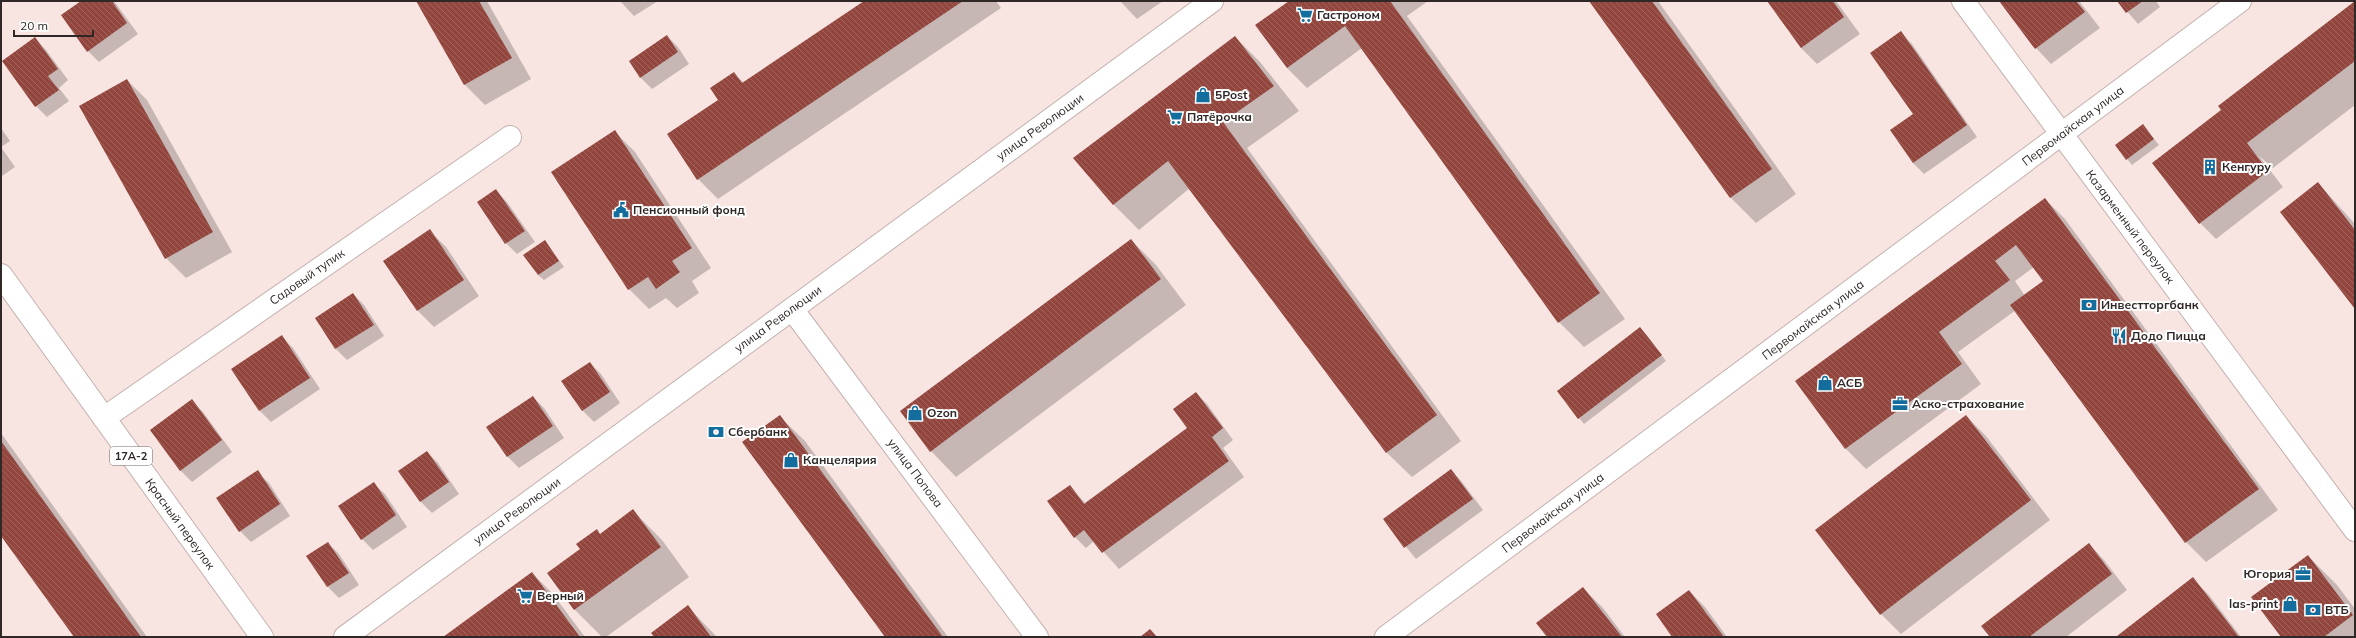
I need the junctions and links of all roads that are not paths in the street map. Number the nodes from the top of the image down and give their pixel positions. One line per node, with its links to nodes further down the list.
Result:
1 (1212, 1): 7 (street, улица Революции)
2 (1962, 1): 4 (street, Казарменный переулок)
3 (2240, 1): 4 (street, Первомайская улица)
4 (2062, 135): 9 (street, Казарменный переулок); 13 (street, Первомайская улица)
5 (510, 137): 8 (street, Садовый тупик)
6 (1, 275): 8 (street, Красный переулок / 17А-2)
7 (792, 309): 11 (street, улица Революции); 12 (street, улица Попова)
8 (104, 418): 10 (street, Красный переулок / 17А-2)
9 (2355, 530)
10 (262, 637)
11 (345, 637)
12 (1037, 637)
13 (1386, 637)

